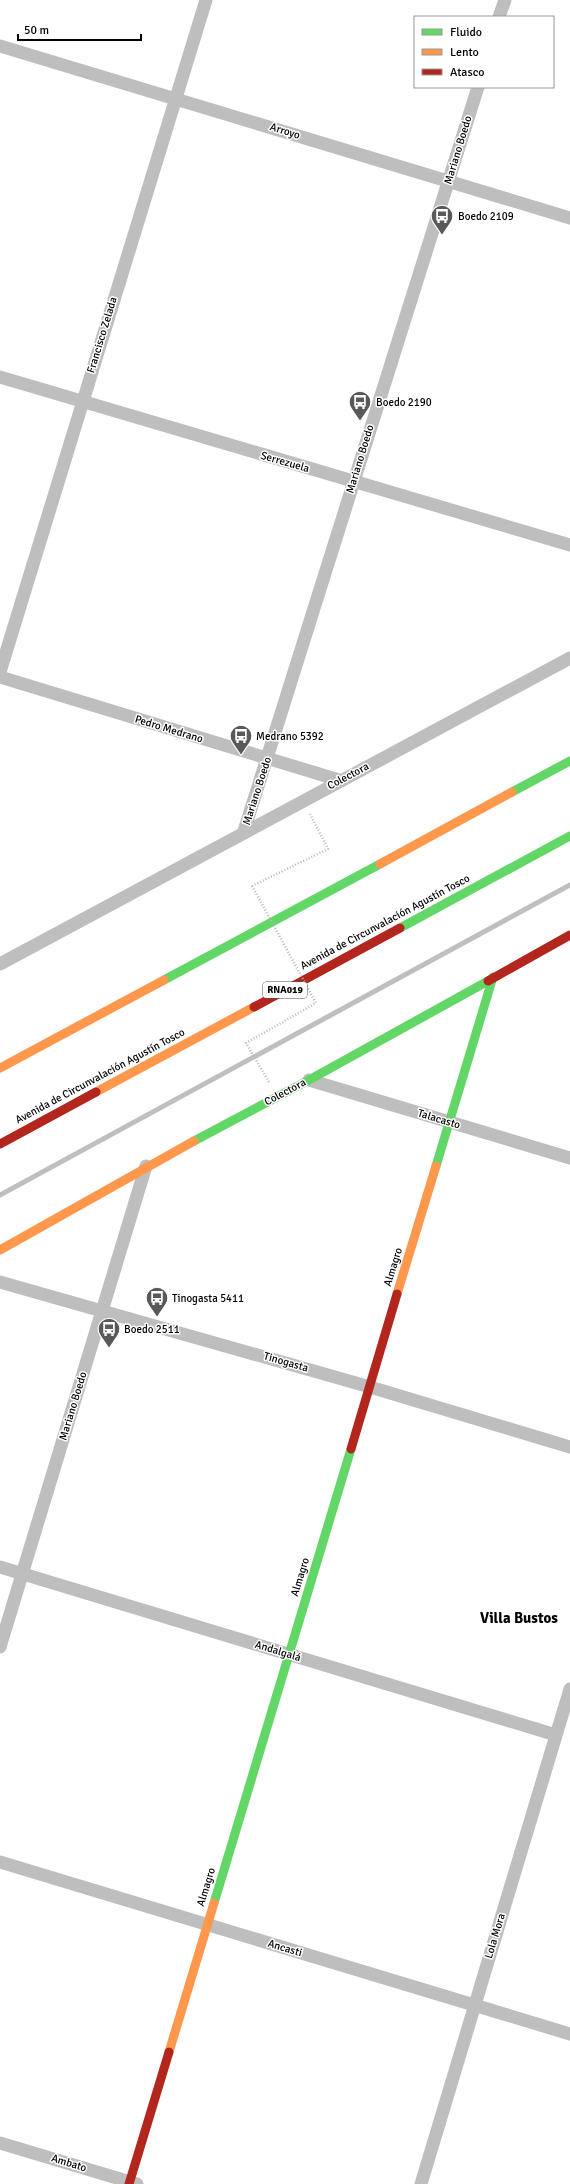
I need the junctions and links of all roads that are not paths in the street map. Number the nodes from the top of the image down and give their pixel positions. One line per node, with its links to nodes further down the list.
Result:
1 (206, 0): 6 (street, Francisco Zelada)
2 (505, 0): 3 (street)
3 (499, 16)
4 (0, 46): 6 (street, Arroyo)
5 (478, 88): 7 (street, Mariano Boedo)
6 (176, 98): 7 (street, Arroyo); 10 (street, Francisco Zelada)
7 (449, 180): 8 (street, Arroyo); 11 (street, Mariano Boedo)
8 (570, 218)
9 (0, 377): 10 (street, Serrezuela)
10 (81, 402): 11 (street, Serrezuela); 14 (street, Francisco Zelada)
11 (353, 482): 12 (street, Serrezuela); 16 (street, Mariano Boedo)
12 (570, 545)
13 (570, 658): 18 (street, Colectora)
14 (0, 672)
15 (0, 677): 16 (street, Pedro Medrano)
16 (268, 758): 18 (street, Pedro Medrano); 19 (street, Mariano Boedo)
17 (570, 761): 24 (main road)
18 (339, 780): 19 (street, Colectora)
19 (244, 831): 22 (street, Colectora)
20 (570, 836): 27 (main road, Avenida de Circunvalación Agustín Tosco / RNA019)
21 (570, 935): 23 (main road, Colectora)
22 (0, 964)
23 (493, 977): 25 (main road, Colectora); 26 (main road, Almagro)
24 (0, 1068)
25 (308, 1080): 26 (street, Talacasto); 29 (main road, Colectora)
26 (450, 1122): 28 (street, Talacasto); 33 (main road, Almagro)
27 (0, 1144)
28 (570, 1158)
29 (146, 1166): 30 (main road, Colectora); 32 (street, Mariano Boedo)
30 (0, 1250)
31 (0, 1282): 32 (street, Tinogasta)
32 (103, 1310): 33 (street, Tinogasta); 36 (street, Mariano Boedo)
33 (370, 1387): 34 (street, Tinogasta); 38 (main road, Almagro)
34 (570, 1447)
35 (0, 1567): 36 (street, Andalgalá)
36 (22, 1574): 37 (street, Mariano Boedo); 38 (street, Andalgalá)
37 (0, 1647)
38 (289, 1654): 40 (street, Andalgalá); 42 (main road, Almagro)
39 (570, 1689): 40 (street, Lola Mora)
40 (556, 1735): 43 (street, Lola Mora)
41 (0, 1862): 42 (street, Ancasti)
42 (208, 1925): 43 (street, Ancasti); 46 (main road, Almagro)
43 (475, 2006): 44 (street, Ancasti); 47 (street, Lola Mora)
44 (570, 2034)
45 (0, 2143): 46 (street, Ambato)
46 (132, 2183)
47 (421, 2184)

